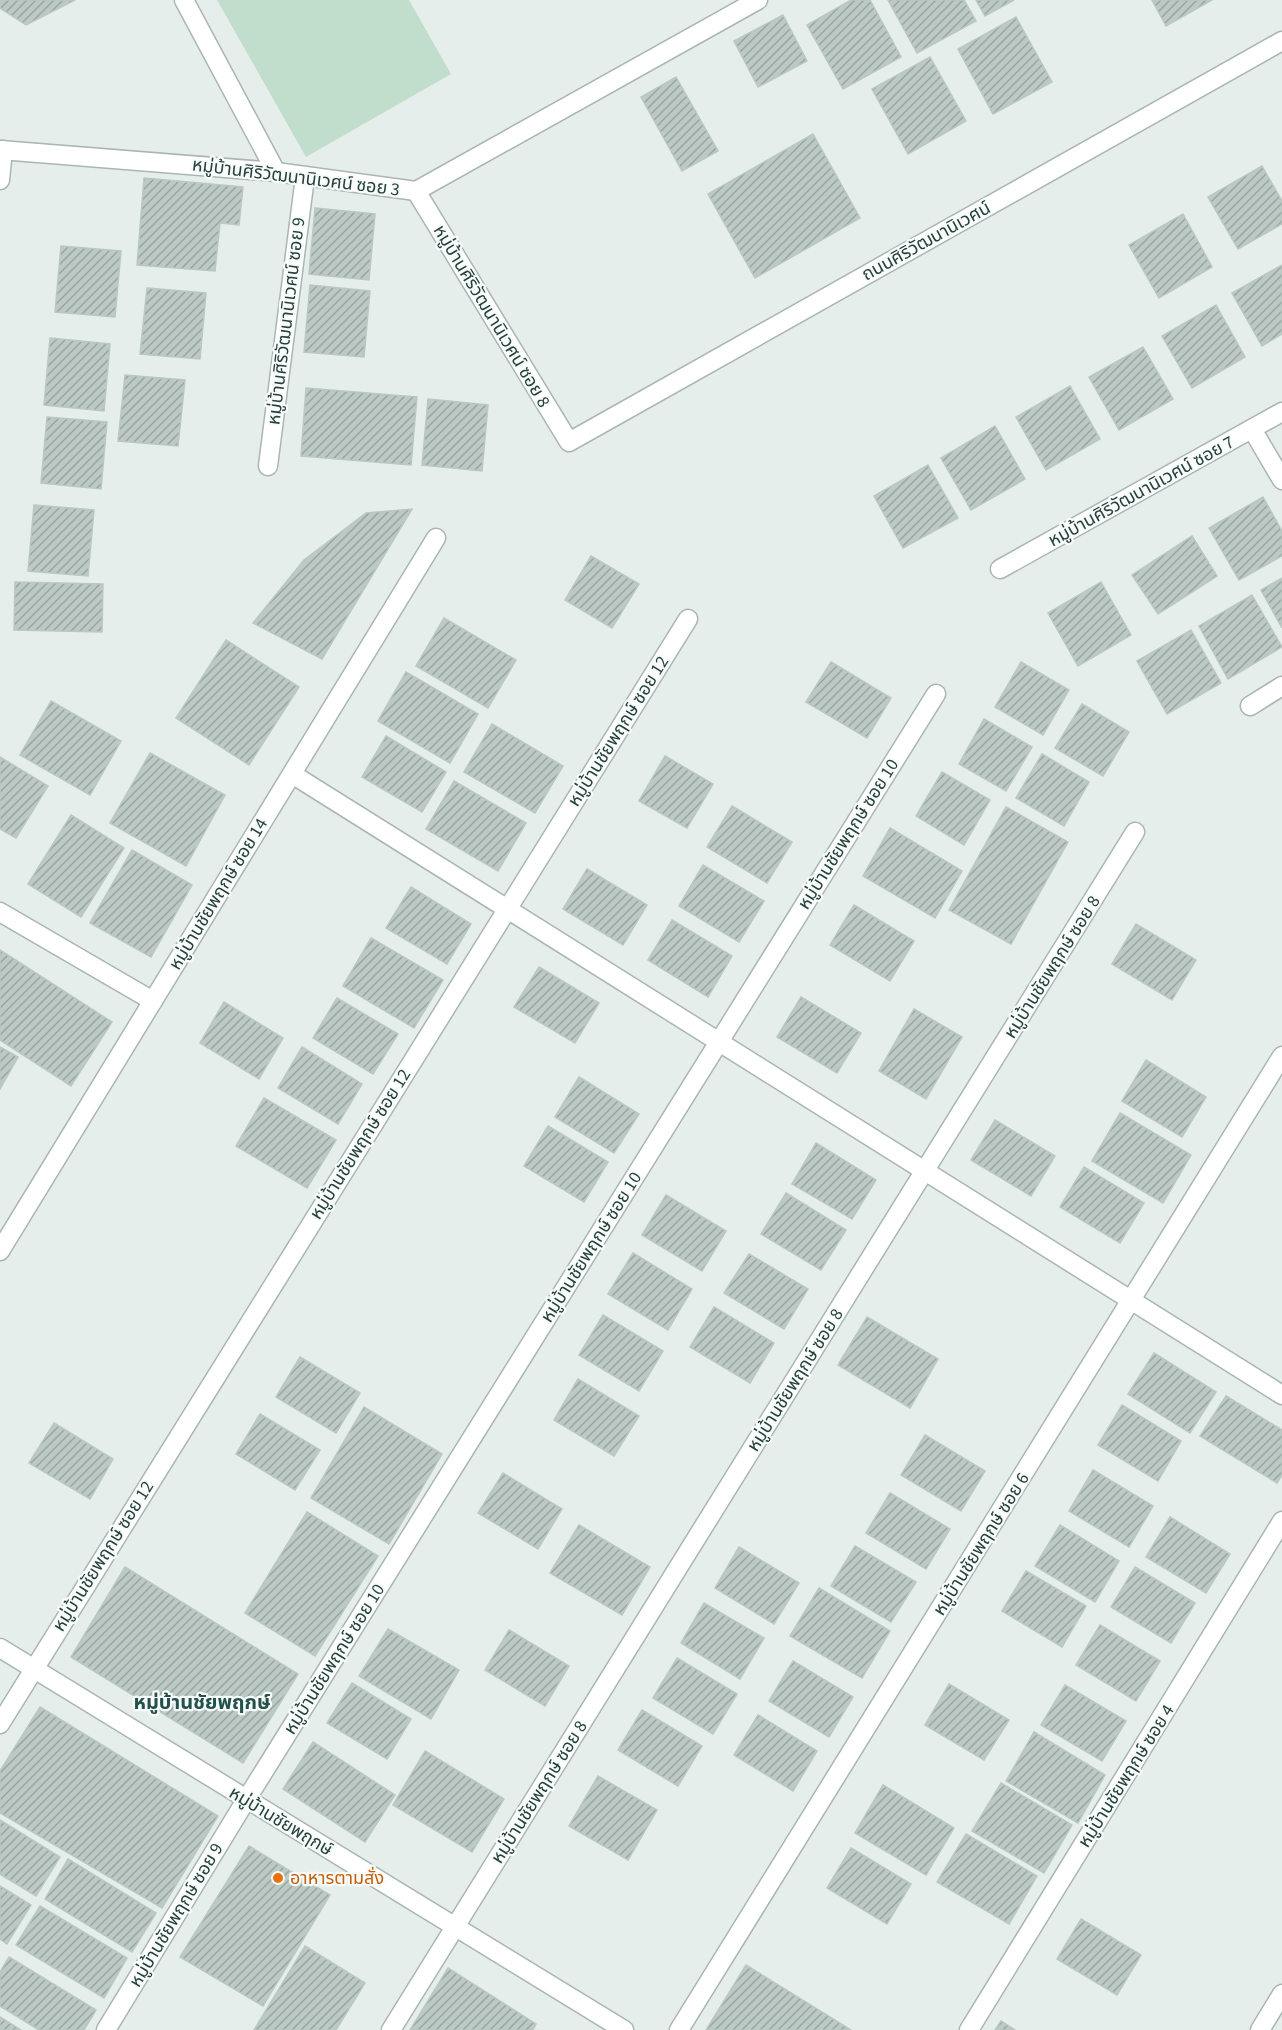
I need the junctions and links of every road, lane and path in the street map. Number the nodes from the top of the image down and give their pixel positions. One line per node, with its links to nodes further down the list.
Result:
1 (184, 0): 5 (street)
2 (758, 0): 8 (street, หมู่บ้านศิริวัฒนานิเวศน์ ซอย 3)
3 (1282, 41): 11 (street, ถนนศิริวัฒนานิเวศน์)
4 (1, 150): 5 (street, หมู่บ้านศิริวัฒนานิเวศน์ ซอย 3); 7 (street)
5 (276, 172): 6 (street, หมู่บ้านศิริวัฒนานิเวศน์ ซอย 3)
6 (305, 177): 8 (street, หมู่บ้านศิริวัฒนานิเวศน์ ซอย 3); 12 (street, หมู่บ้านศิริวัฒนานิเวศน์ ซอย 9)
7 (0, 180)
8 (416, 191): 11 (street, หมู่บ้านศิริวัฒนานิเวศน์ ซอย 8)
9 (1282, 412): 10 (street, หมู่บ้านศิริวัฒนานิเวศน์ ซอย 7)
10 (1252, 429): 13 (street); 15 (street, หมู่บ้านศิริวัฒนานิเวศน์ ซอย 7)
11 (569, 442)
12 (268, 466)
13 (1282, 480)
14 (436, 538): 20 (street, หมู่บ้านชัยพฤกษ์ ซอย 14)
15 (1000, 569)
16 (688, 619): 22 (street, หมู่บ้านชัยพฤกษ์ ซอย 12)
17 (1282, 686): 19 (street)
18 (936, 694): 25 (street, หมู่บ้านชัยพฤกษ์ ซอย 10)
19 (1250, 706)
20 (292, 774): 22 (street); 24 (street, หมู่บ้านชัยพฤกษ์ ซอย 14)
21 (1135, 832): 27 (street, หมู่บ้านชัยพฤกษ์ ซอย 8)
22 (507, 909): 25 (street); 33 (street, หมู่บ้านชัยพฤกษ์ ซอย 12)
23 (0, 912): 24 (street)
24 (153, 1000): 28 (street, หมู่บ้านชัยพฤกษ์ ซอย 14)
25 (719, 1041): 27 (street); 35 (street, หมู่บ้านชัยพฤกษ์ ซอย 10)
26 (1282, 1056): 29 (street, หมู่บ้านชัยพฤกษ์ ซอย 6)
27 (925, 1170): 29 (street); 36 (street, หมู่บ้านชัยพฤกษ์ ซอย 8)
28 (0, 1251)
29 (1132, 1301): 30 (street); 41 (street, หมู่บ้านชัยพฤกษ์ ซอย 6)
30 (1282, 1395)
31 (1282, 1521): 42 (street, หมู่บ้านชัยพฤกษ์ ซอย 4)
32 (0, 1648): 33 (street, หมู่บ้านชัยพฤกษ์)
33 (33, 1669): 34 (street, หมู่บ้านชัยพฤกษ์ ซอย 12); 35 (street, หมู่บ้านชัยพฤกษ์)
34 (0, 1724)
35 (246, 1800): 36 (street, หมู่บ้านชัยพฤกษ์); 38 (street, หมู่บ้านชัยพฤกษ์ ซอย 9)
36 (455, 1927): 39 (street, หมู่บ้านชัยพฤกษ์ ซอย 8); 40 (street, หมู่บ้านชัยพฤกษ์)
37 (1282, 1994): 43 (street)
38 (106, 2030)
39 (391, 2030)
40 (624, 2030)
41 (679, 2030)
42 (969, 2030)
43 (1260, 2030)

